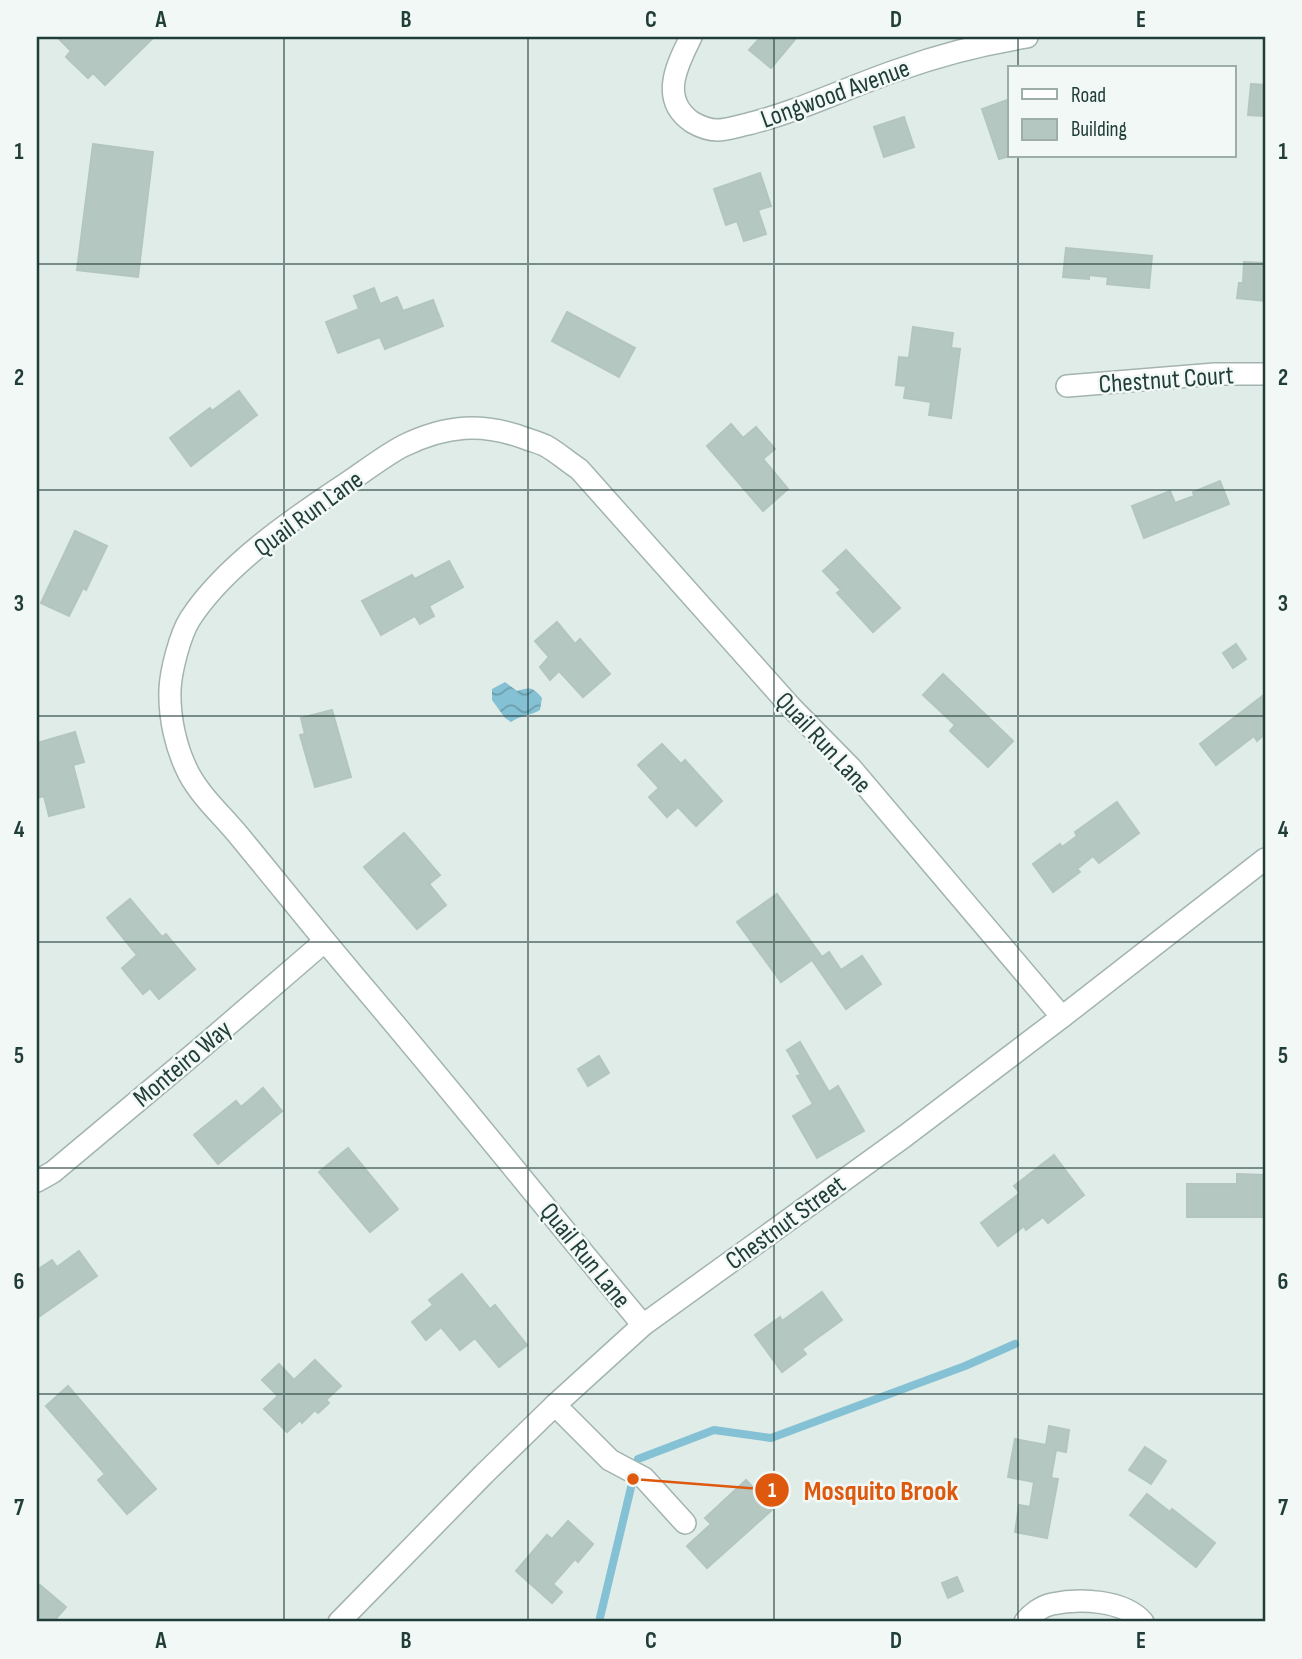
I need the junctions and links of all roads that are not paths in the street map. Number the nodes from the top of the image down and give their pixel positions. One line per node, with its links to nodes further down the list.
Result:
1 (691, 37): 2 (street, Longwood Avenue)
2 (1027, 37)
3 (1265, 374): 4 (street, Chestnut Court)
4 (1067, 386)
5 (1265, 859): 7 (street, Chestnut Street)
6 (324, 942): 7 (street, Quail Run Lane); 8 (street, Monteiro Way); 9 (street, Quail Run Lane)
7 (1062, 1017): 9 (street, Chestnut Street)
8 (37, 1181)
9 (643, 1325): 10 (street, Chestnut Street)
10 (555, 1405): 11 (street); 12 (street, Chestnut Street)
11 (685, 1523)
12 (339, 1622)
13 (1025, 1622): 14 (street)
14 (1143, 1622)

